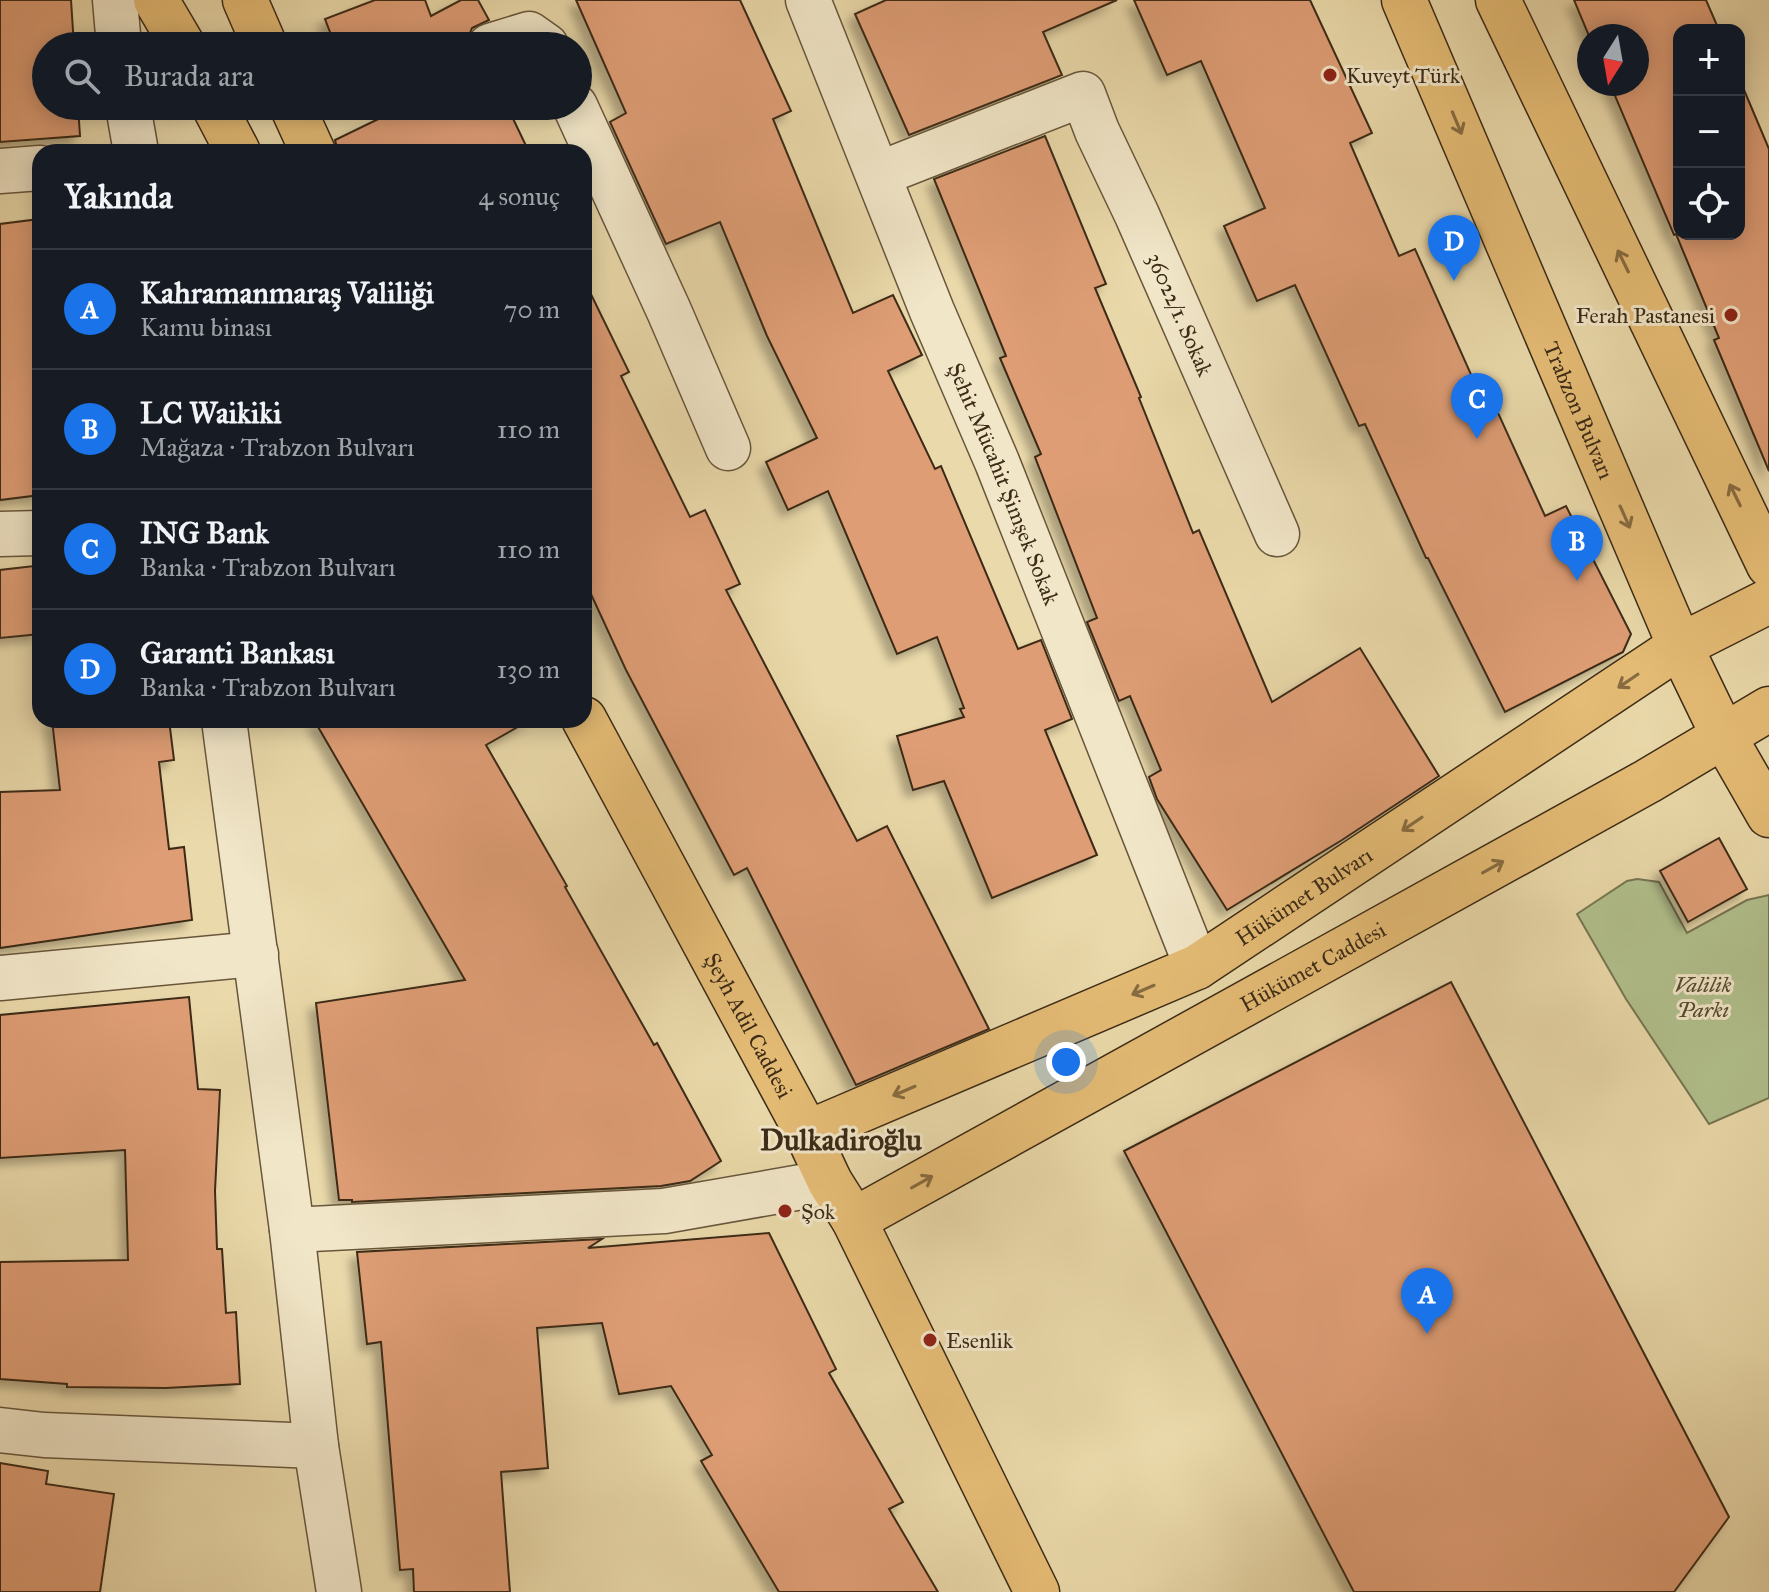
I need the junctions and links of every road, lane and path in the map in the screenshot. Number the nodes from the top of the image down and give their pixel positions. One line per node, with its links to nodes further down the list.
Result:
1 (115, 0): 7 (street)
2 (156, 0): 8 (main road)
3 (245, 0): 9 (main road)
4 (808, 0): 19 (street, Şehit Mücahit Şimşek Sokak)
5 (1404, 0): 26 (main road, Trabzon Bulvarı, one-way to 26)
6 (1498, 0): 24 (main road, one-way to 6)
7 (118, 32)
8 (175, 32)
9 (259, 32)
10 (130, 120): 14 (street)
11 (221, 120): 15 (main road)
12 (301, 120): 16 (main road)
13 (581, 120): 20 (street)
14 (135, 144)
15 (234, 144)
16 (310, 144)
17 (32, 169): 18 (street)
18 (0, 171)
19 (879, 174): 23 (street, 36022/1. Sokak); 33 (street, Şehit Mücahit Şimşek Sokak)
20 (728, 448)
21 (32, 533): 22 (street)
22 (0, 534)
23 (1277, 534)
24 (1769, 565)
25 (1769, 601): 26 (main road, Hükümet Bulvarı)
26 (1680, 646): 30 (main road, Trabzon Bulvarı); 33 (main road, Hükümet Bulvarı, one-way to 33)
27 (1769, 709): 30 (main road, Hükümet Caddesi)
28 (225, 728): 32 (street)
29 (589, 728): 35 (main road, Şeyh Adil Caddesi)
30 (1723, 735): 31 (main road, Trabzon Bulvarı); 37 (main road, Hükümet Caddesi, one-way to 30)
31 (1769, 815)
32 (256, 954): 34 (street); 38 (street)
33 (1197, 967): 35 (main road, Hükümet Bulvarı, one-way to 35)
34 (0, 978)
35 (807, 1133): 36 (main road, Şeyh Adil Caddesi)
36 (830, 1182): 37 (main road, Şeyh Adil Caddesi); 38 (street)
37 (854, 1220): 42 (main road, Şeyh Adil Caddesi)
38 (292, 1230): 40 (street)
39 (0, 1430): 40 (street)
40 (316, 1446): 41 (street)
41 (339, 1592)
42 (1037, 1592)

